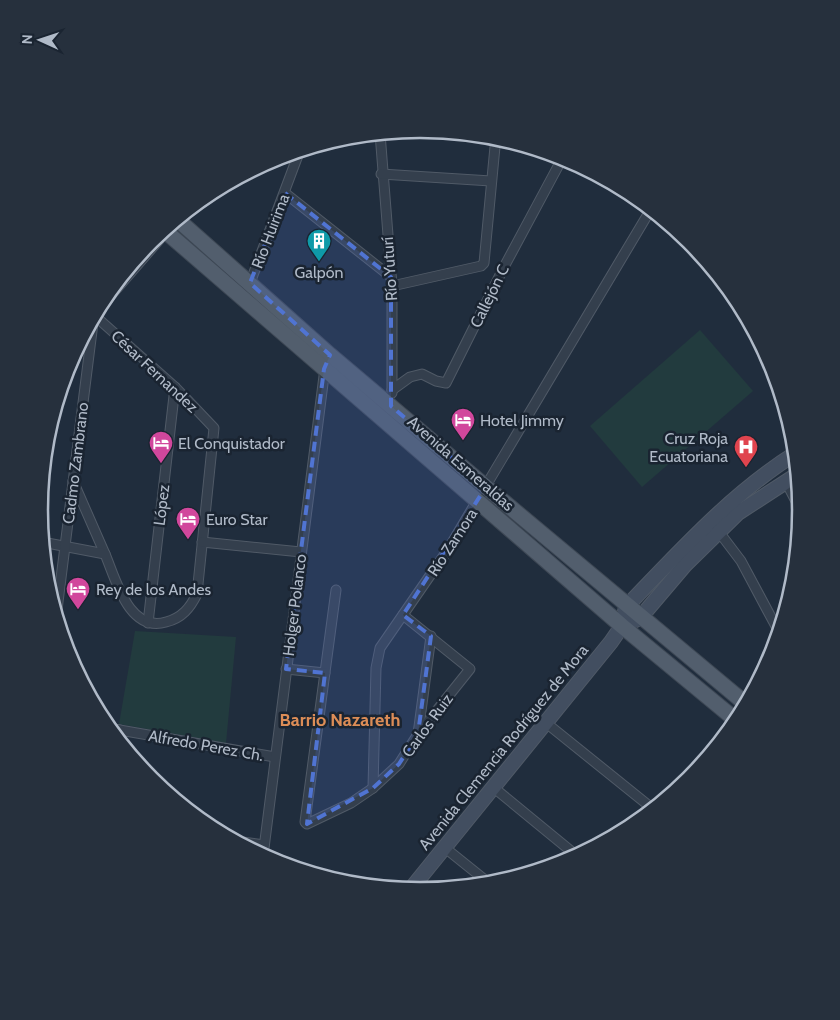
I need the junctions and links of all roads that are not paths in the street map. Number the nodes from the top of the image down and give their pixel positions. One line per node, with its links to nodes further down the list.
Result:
1 (380, 140): 5 (street, Río Yuturí)
2 (495, 145): 6 (street)
3 (297, 158): 7 (street, Río Huirima)
4 (559, 164): 17 (street, Callejón C)
5 (381, 174): 6 (street); 11 (street, Río Yuturí)
6 (491, 181): 11 (street)
7 (285, 193): 11 (street); 12 (street, Río Huirima)
8 (647, 214): 24 (street, Río Zamora)
9 (183, 222): 12 (main road, Avenida Esmeraldas)
10 (169, 235): 15 (main road, Avenida Esmeraldas)
11 (392, 282): 17 (street, Río Yuturí)
12 (250, 283): 15 (main road, Avenida Esmeraldas)
13 (100, 320): 16 (street, César Fernandez)
14 (91, 335): 21 (street, Cadmo Zambrano)
15 (327, 362): 18 (main road, Avenida Esmeraldas); 27 (main road, Avenida Esmeraldas); 32 (street, Holger Polanco)
16 (175, 387): 29 (street, César Fernandez); 39 (street, López)
17 (392, 390): 18 (street, Río Yuturí)
18 (391, 406): 24 (main road, Avenida Esmeraldas)
19 (789, 458): 23 (street, Avenida Clemencia Rodríguez de Mora)
20 (791, 479): 22 (street, Avenida Clemencia Rodríguez de Mora)
21 (72, 481): 31 (street, Cadmo Zambrano); 33 (street)
22 (786, 482): 25 (street); 26 (street, Avenida Clemencia Rodríguez de Mora)
23 (752, 483): 26 (street); 28 (street, Avenida Clemencia Rodríguez de Mora)
24 (486, 488): 27 (street, Río Zamora); 36 (main road, Avenida Esmeraldas)
25 (792, 494)
26 (762, 496): 28 (street, Avenida Clemencia Rodríguez de Mora)
27 (478, 501): 37 (street, Río Zamora); 41 (main road, Avenida Esmeraldas)
28 (714, 526): 36 (street, Avenida Clemencia Rodríguez de Mora); 38 (street, Avenida Clemencia Rodríguez de Mora); 40 (street)
29 (202, 542): 32 (street); 39 (street)
30 (49, 543): 31 (street)
31 (65, 546): 33 (street); 35 (street, Cadmo Zambrano)
32 (301, 552): 43 (street, Holger Polanco)
33 (105, 554): 39 (street)
34 (336, 590): 44 (street)
35 (58, 599)
36 (626, 607): 38 (main road, Avenida Esmeraldas); 41 (street, Avenida Clemencia Rodríguez de Mora)
37 (403, 615): 42 (street, Carlos Ruiz); 52 (street, Río Zamora)
38 (640, 618): 41 (street, Avenida Clemencia Rodríguez de Mora); 45 (main road, Avenida Esmeraldas)
39 (148, 624)
40 (775, 624)
41 (622, 626): 46 (main road, Avenida Esmeraldas); 47 (street, Avenida Clemencia Rodríguez de Mora)
42 (431, 636): 49 (street); 49 (street, Carlos Ruiz)
43 (286, 669): 44 (street); 50 (street, Holger Polanco)
44 (325, 673): 52 (street, Carlos Ruiz)
45 (741, 700)
46 (731, 716)
47 (545, 722): 51 (street, Avenida Clemencia Rodríguez de Mora); 53 (street)
48 (120, 730): 50 (street, Alfredo Perez Ch.)
49 (418, 734): 52 (street, Carlos Ruiz)
50 (275, 757): 55 (street, Holger Polanco)
51 (492, 786): 56 (street, Avenida Clemencia Rodríguez de Mora); 57 (street)
52 (373, 788)
53 (648, 806)
54 (254, 844): 55 (street)
55 (264, 845)
56 (444, 847): 58 (street); 59 (street, Avenida Clemencia Rodríguez de Mora)
57 (570, 851)
58 (481, 877)
59 (416, 882)

